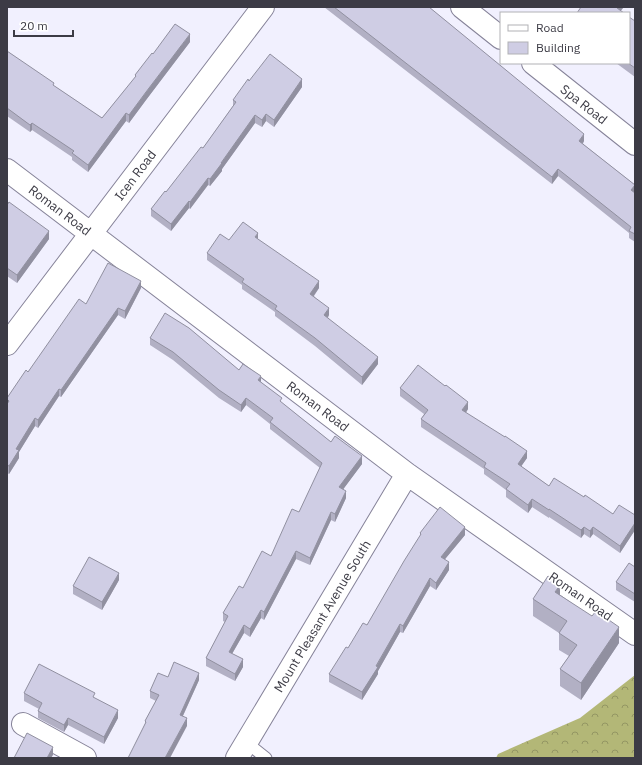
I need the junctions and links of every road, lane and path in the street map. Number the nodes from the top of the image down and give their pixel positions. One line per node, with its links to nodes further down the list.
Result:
1 (263, 7): 7 (street, Icen Road)
2 (462, 7): 3 (street)
3 (500, 37)
4 (534, 64): 5 (street, Spa Road)
5 (635, 144)
6 (7, 170): 7 (street, Roman Road)
7 (91, 233): 8 (street, Icen Road); 9 (street, Roman Road)
8 (7, 344)
9 (407, 474): 10 (street, Roman Road); 12 (street, Mount Pleasant Avenue South)
10 (635, 634)
11 (23, 724): 13 (street)
12 (242, 750): 14 (lane)
13 (85, 758)
14 (266, 758)

